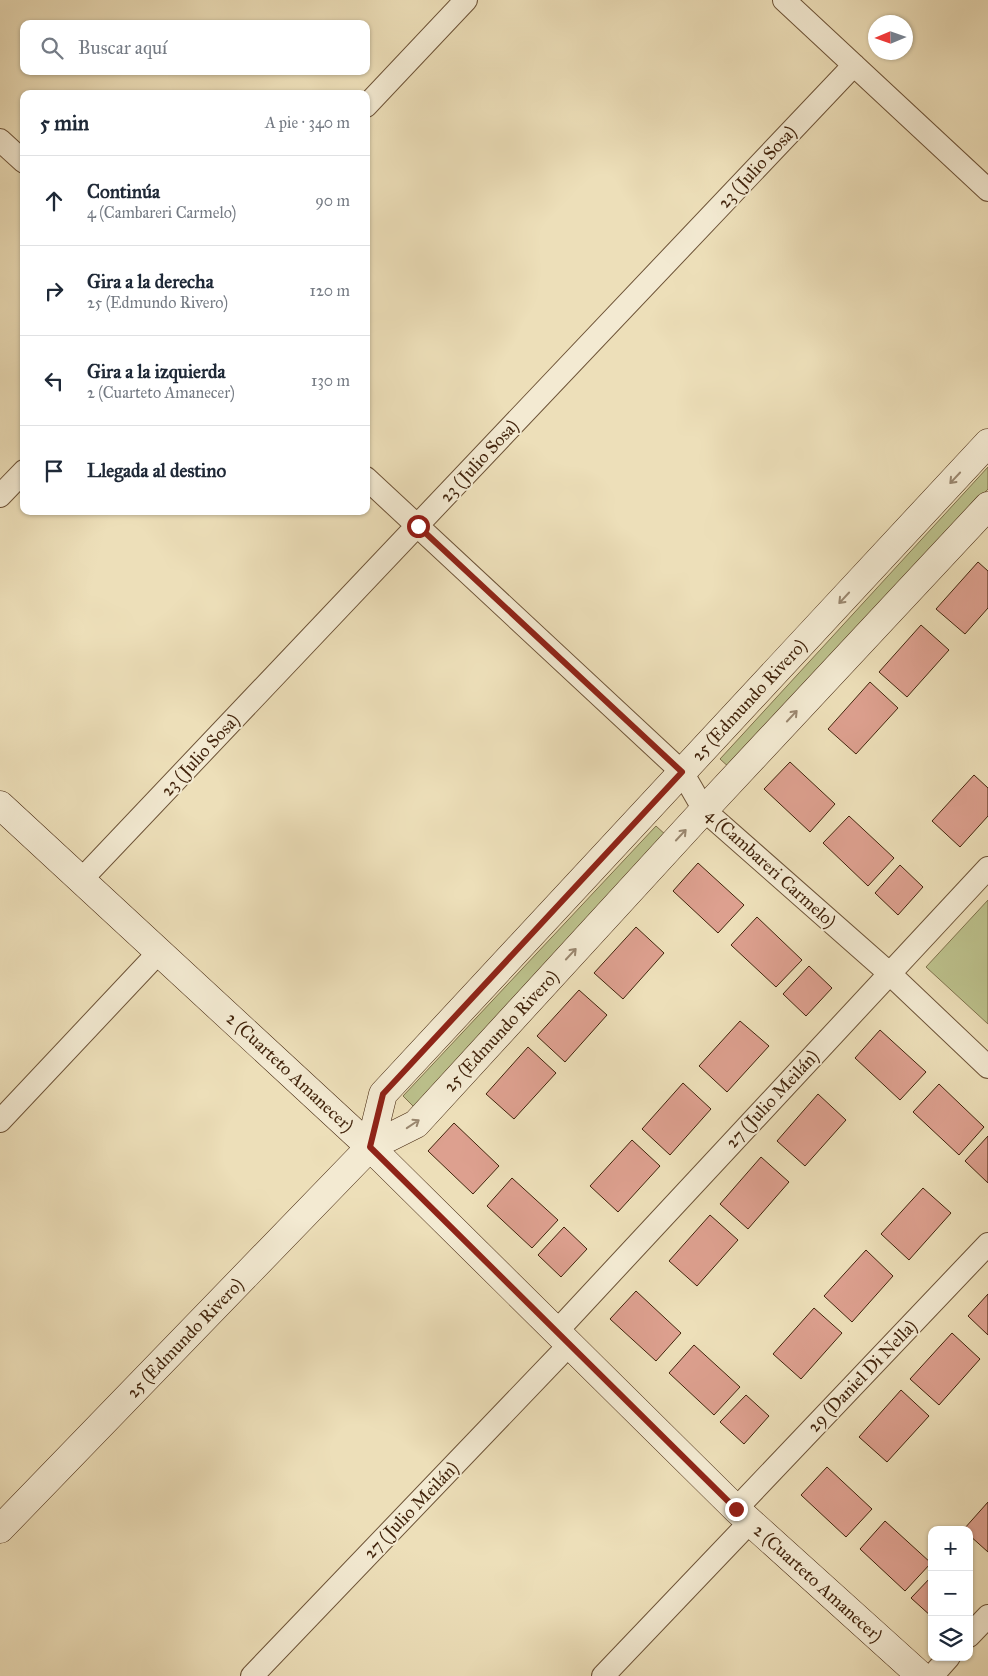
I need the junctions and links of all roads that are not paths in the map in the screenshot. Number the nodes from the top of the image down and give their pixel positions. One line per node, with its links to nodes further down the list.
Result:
1 (466, 0): 4 (street)
2 (784, 0): 3 (street)
3 (854, 65): 7 (street); 13 (street, 23 (Julio Sosa))
4 (370, 102)
5 (0, 140): 6 (street)
6 (20, 158)
7 (988, 190)
8 (988, 443): 14 (street, 25 (Edmundo Rivero), one-way to 14)
9 (20, 474): 11 (street)
10 (370, 482): 13 (street, 4 (Cambareri Carmelo))
11 (0, 496)
12 (988, 506): 16 (street, 25 (Edmundo Rivero), one-way to 12)
13 (418, 526): 14 (street, 4 (Cambareri Carmelo)); 18 (street, 23 (Julio Sosa))
14 (682, 772): 16 (street, 4 (Cambareri Carmelo)); 23 (street, 25 (Edmundo Rivero))
15 (0, 805): 18 (street, 2 (Cuarteto Amanecer))
16 (704, 810): 20 (street, 4 (Cambareri Carmelo)); 23 (street, 25 (Edmundo Rivero), one-way to 16)
17 (988, 868): 20 (street, 27 (Julio Meilán))
18 (82, 880): 19 (street, 2 (Cuarteto Amanecer))
19 (160, 951): 22 (street); 23 (street, 2 (Cuarteto Amanecer))
20 (889, 973): 21 (street, 4 (Cambareri Carmelo)); 25 (street, 27 (Julio Meilán))
21 (988, 1067)
22 (0, 1121)
23 (370, 1147): 25 (street, 2 (Cuarteto Amanecer)); 27 (street, 25 (Edmundo Rivero))
24 (988, 1244): 26 (street, 29 (Daniel Di Nella))
25 (564, 1338): 26 (street, 2 (Cuarteto Amanecer)); 31 (street, 27 (Julio Meilán))
26 (743, 1515): 32 (street, 29 (Daniel Di Nella)); 33 (street, 2 (Cuarteto Amanecer))
27 (0, 1529)
28 (988, 1616): 29 (street)
29 (973, 1632)
30 (945, 1661): 34 (street)
31 (252, 1676)
32 (603, 1676)
33 (921, 1676)
34 (932, 1676)

